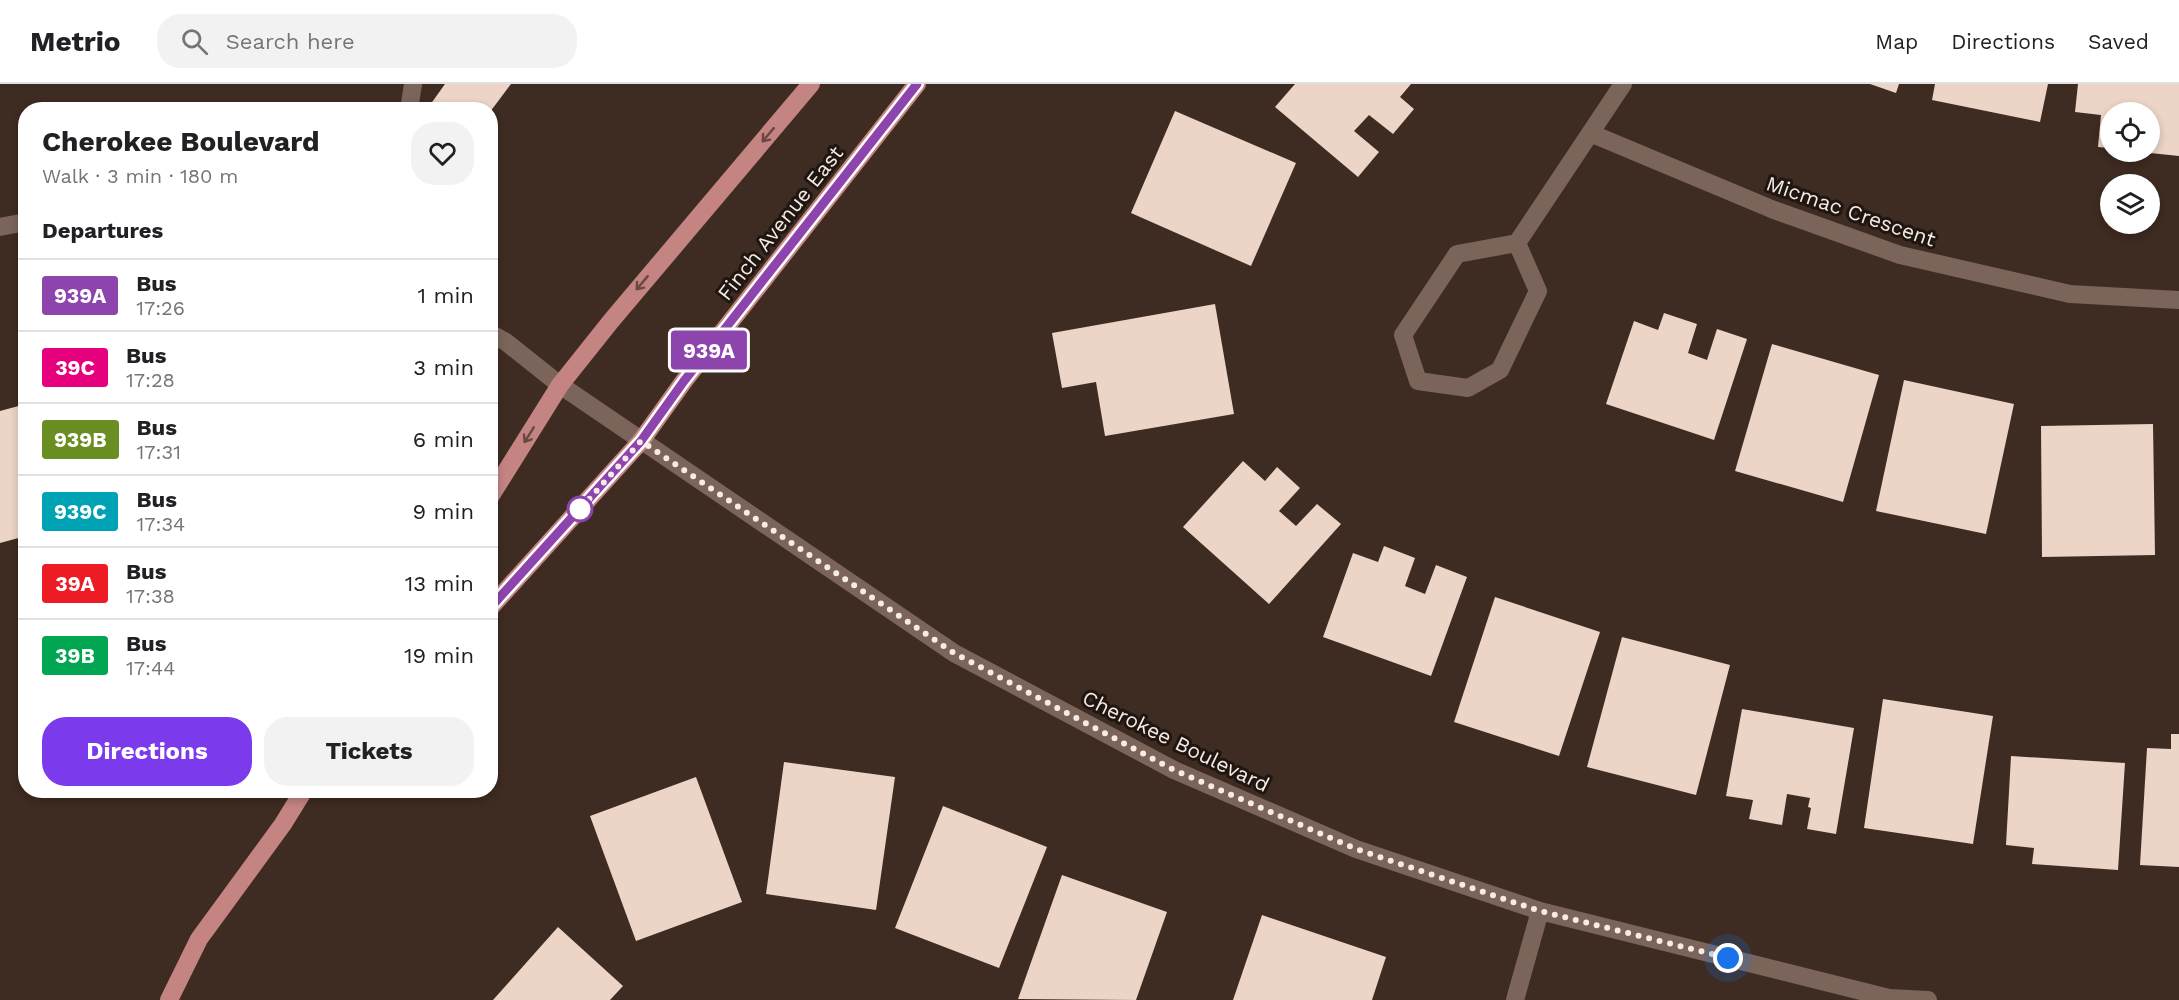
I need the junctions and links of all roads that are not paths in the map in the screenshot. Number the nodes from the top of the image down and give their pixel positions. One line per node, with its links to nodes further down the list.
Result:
1 (413, 84): 5 (street)
2 (811, 84): 12 (main road, one-way to 12)
3 (917, 84): 13 (main road, Finch Avenue East)
4 (1623, 84): 6 (street)
5 (410, 102)
6 (1590, 133): 9 (street); 10 (street, Micmac Crescent)
7 (18, 223): 8 (street)
8 (0, 226)
9 (1517, 243): 9 (street)
10 (2179, 300)
11 (498, 337): 12 (street, Cherokee Boulevard)
12 (560, 385): 13 (street, Cherokee Boulevard); 14 (main road, one-way to 14)
13 (641, 441): 15 (main road, Finch Avenue East); 19 (street, Cherokee Boulevard)
14 (498, 483)
15 (498, 599)
16 (299, 798): 18 (main road)
17 (307, 798): 18 (main road)
18 (283, 824): 20 (main road)
19 (1540, 911): 21 (street); 22 (street, Cherokee Boulevard)
20 (169, 1000)
21 (1515, 1000)
22 (1928, 1000)

